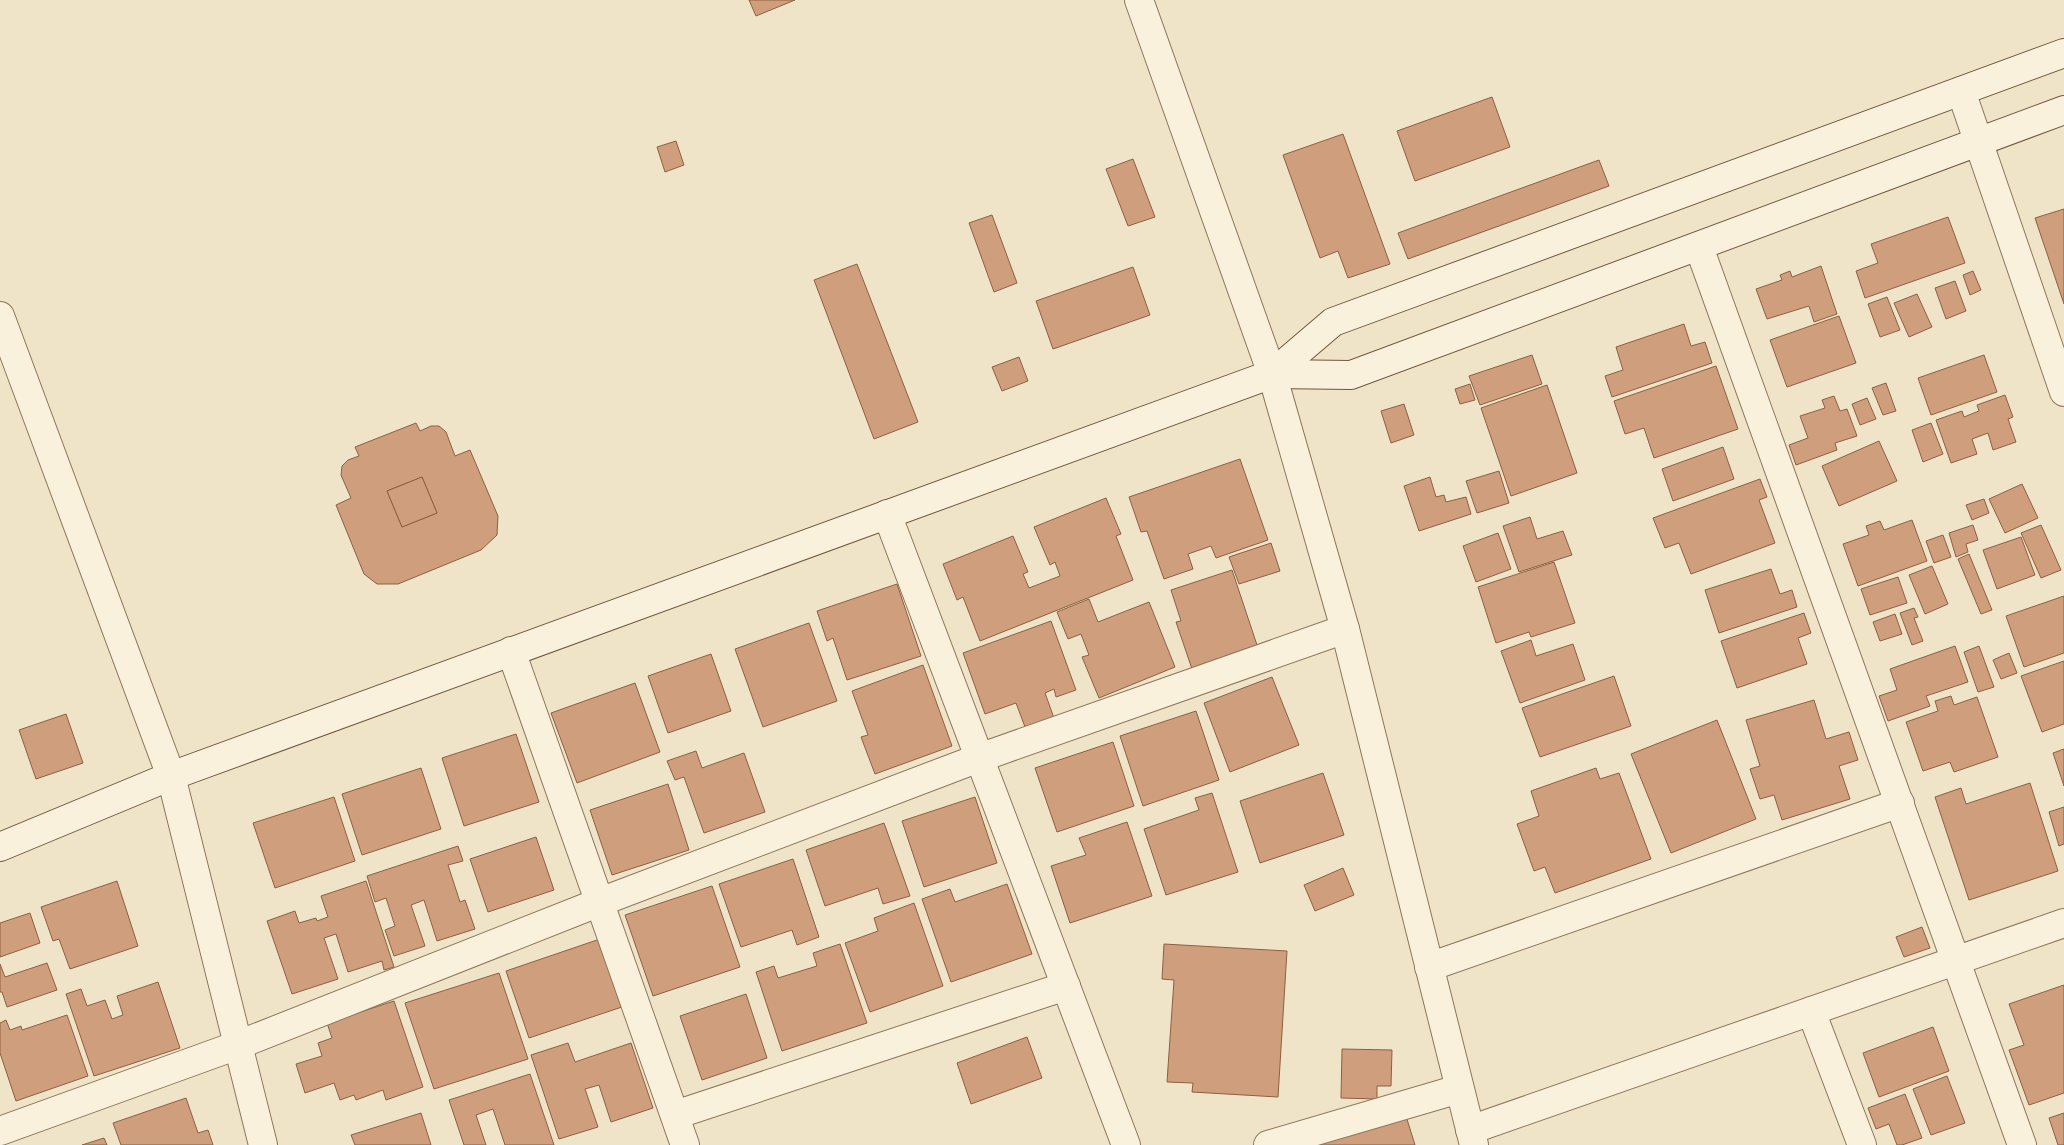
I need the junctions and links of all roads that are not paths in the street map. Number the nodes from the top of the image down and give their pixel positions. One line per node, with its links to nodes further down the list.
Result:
1 (1138, 0): 8 (street)
2 (2064, 53): 3 (street)
3 (1961, 91): 5 (street); 8 (street)
4 (2064, 110): 5 (street)
5 (1979, 142): 6 (street); 9 (street)
6 (1699, 247): 8 (street); 15 (street)
7 (0, 316): 14 (street)
8 (1272, 374): 10 (street); 11 (street)
9 (2064, 392)
10 (887, 514): 12 (street); 13 (street)
11 (1345, 629): 13 (street); 20 (street)
12 (511, 651): 14 (street); 17 (street)
13 (980, 758): 17 (street); 21 (street)
14 (171, 776): 16 (street); 23 (street)
15 (1900, 803): 19 (street); 20 (street)
16 (0, 847)
17 (600, 902): 23 (street); 25 (street)
18 (2064, 923): 19 (street)
19 (1957, 960): 22 (street); 33 (street)
20 (1429, 967): 24 (street)
21 (1066, 986): 25 (street); 30 (street)
22 (1811, 1011): 27 (street); 32 (street)
23 (238, 1045): 26 (street); 28 (street)
24 (1459, 1089): 27 (street); 31 (street)
25 (675, 1114): 29 (street)
26 (0, 1131)
27 (1472, 1137)
28 (263, 1145)
29 (685, 1145)
30 (1126, 1145)
31 (1268, 1145)
32 (1862, 1145)
33 (2022, 1145)

